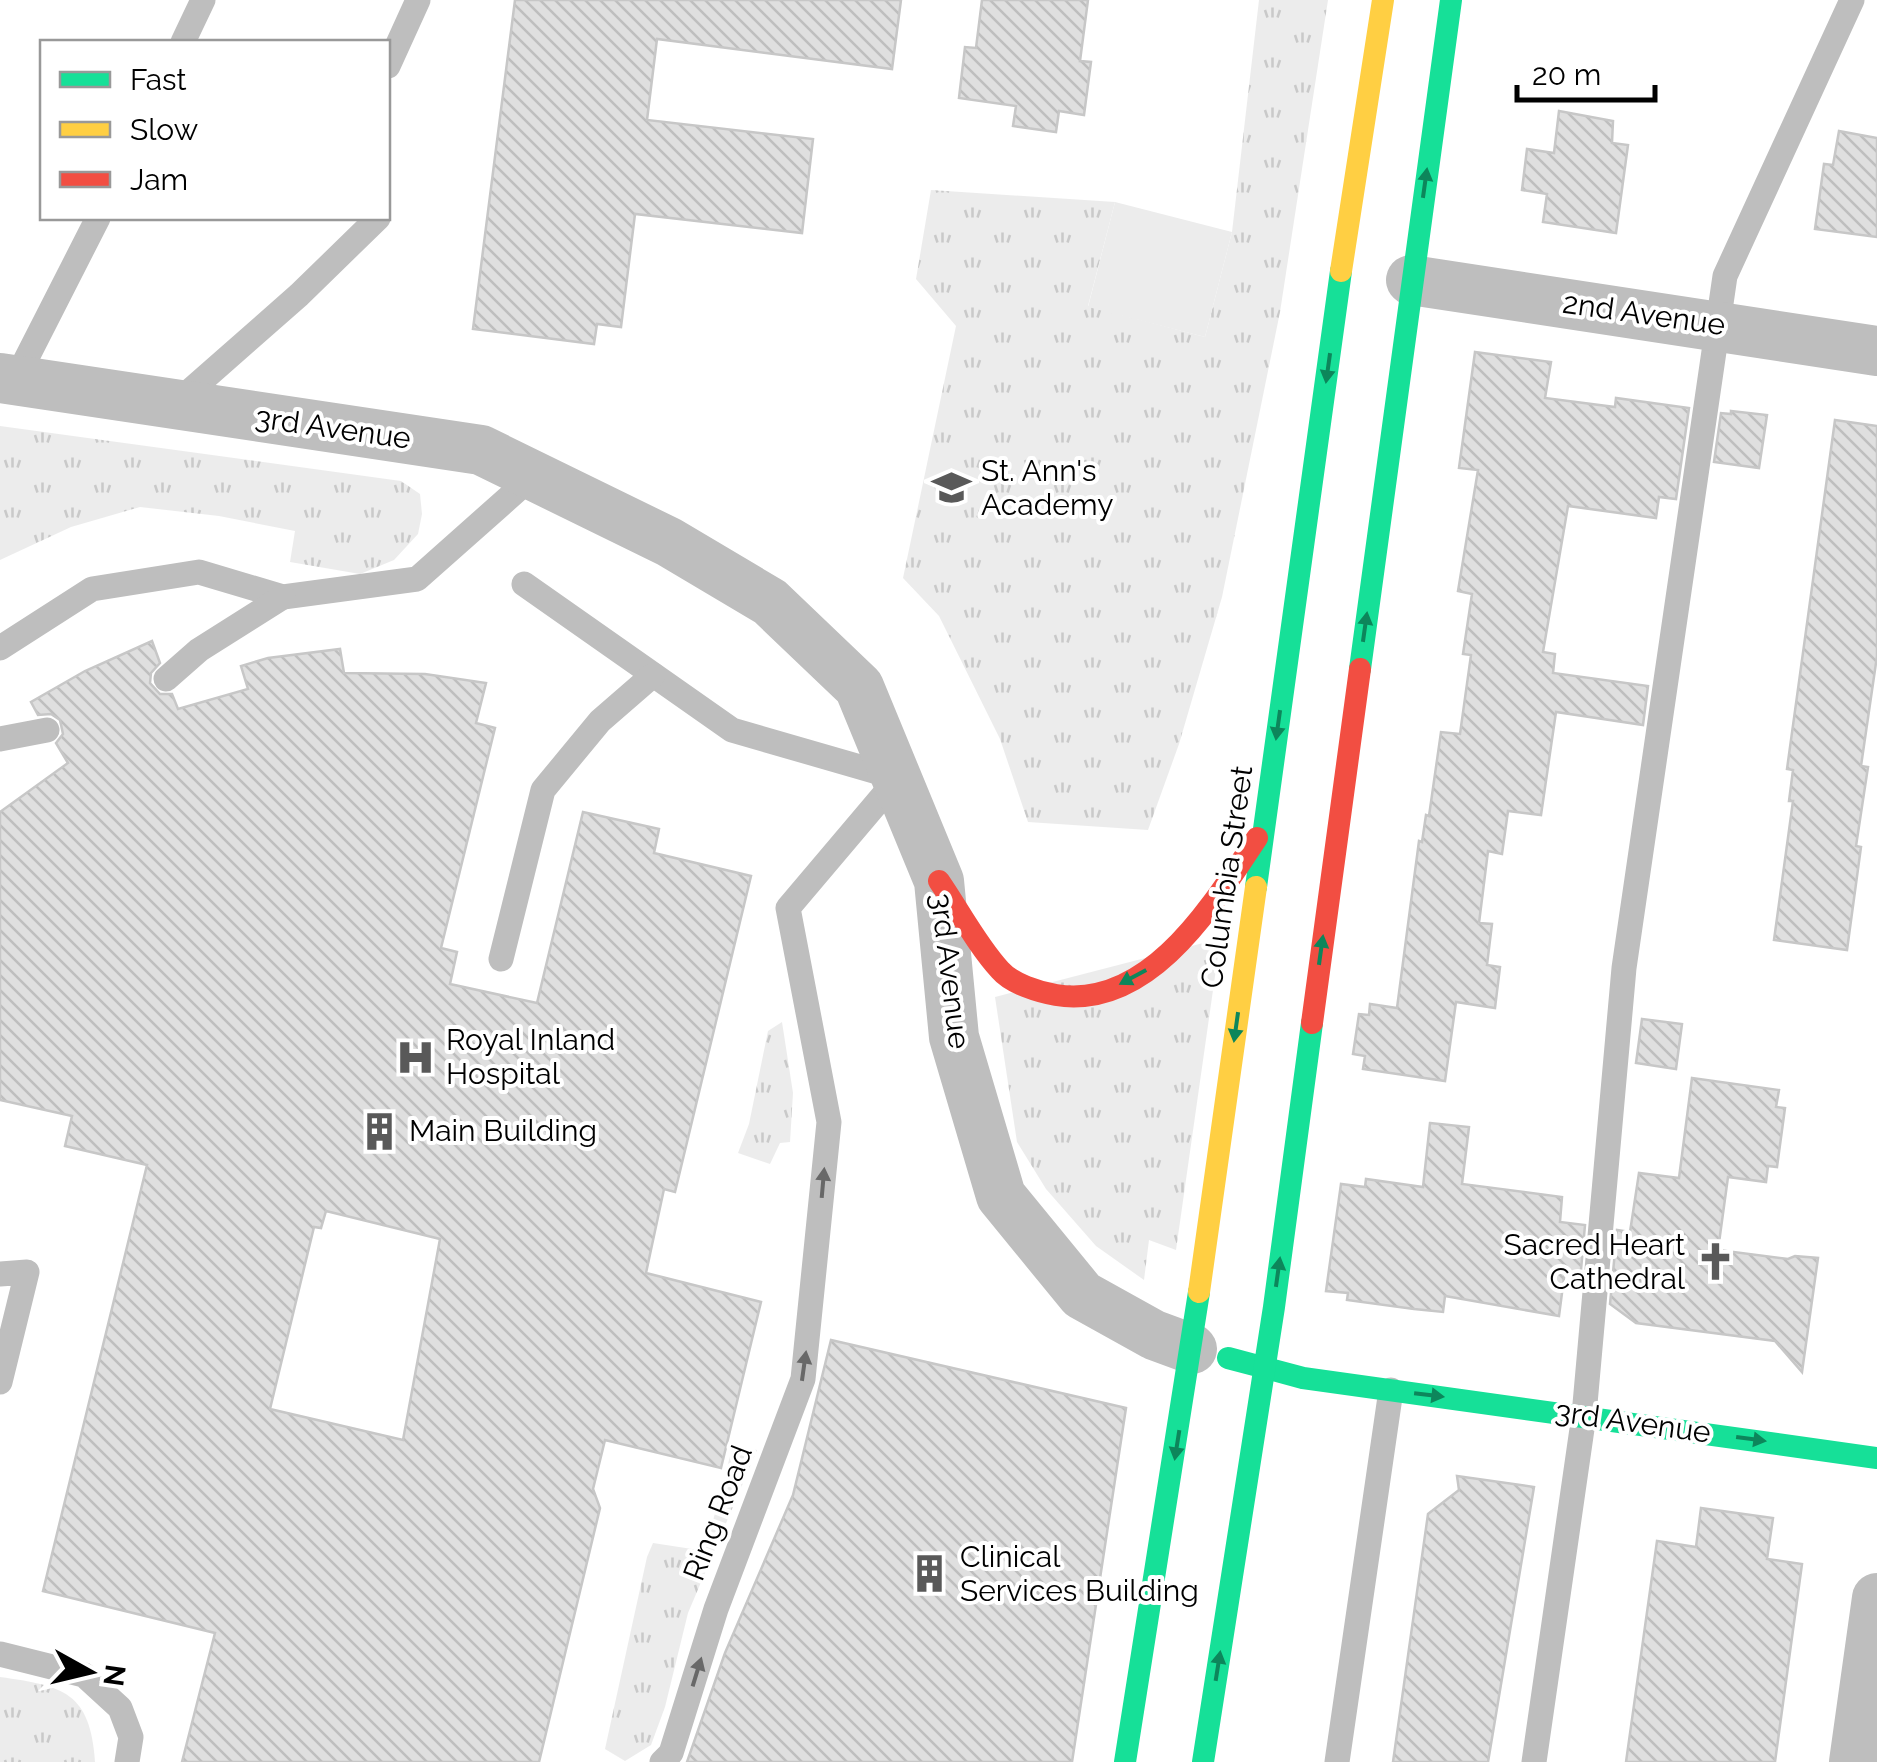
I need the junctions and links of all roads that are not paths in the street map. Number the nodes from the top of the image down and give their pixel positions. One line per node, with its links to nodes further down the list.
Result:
1 (203, 0): 6 (lane)
2 (418, 0): 7 (lane)
3 (1383, 0): 24 (main road, Columbia Street, one-way to 24)
4 (1451, 0): 10 (main road, one-way to 4)
5 (1852, 0): 11 (lane)
6 (184, 40)
7 (390, 62)
8 (97, 220): 13 (lane)
9 (376, 220): 14 (lane)
10 (1411, 280): 11 (street, 2nd Avenue); 29 (main road, one-way to 10)
11 (1718, 325): 12 (street, 2nd Avenue); 32 (lane)
12 (1877, 350)
13 (8, 380): 14 (street, 3rd Avenue)
14 (174, 404): 15 (street, 3rd Avenue)
15 (533, 476): 17 (lane); 23 (street, 3rd Avenue)
16 (524, 584): 19 (lane)
17 (283, 596): 18 (lane); 20 (lane)
18 (0, 648)
19 (653, 674): 23 (lane); 26 (lane)
20 (166, 680)
21 (47, 730): 22 (lane)
22 (0, 739)
23 (898, 778): 25 (street, 3rd Avenue); 37 (lane, Ring Road, one-way to 23)
24 (1264, 827): 25 (main road, one-way to 25); 28 (main road, Columbia Street, one-way to 28)
25 (940, 881): 28 (street, 3rd Avenue)
26 (501, 959)
27 (0, 1274): 30 (lane)
28 (1192, 1349): 29 (main road, 3rd Avenue); 38 (main road, Columbia Street, one-way to 38)
29 (1264, 1368): 31 (main road, 3rd Avenue); 39 (main road, one-way to 29)
30 (0, 1382)
31 (1391, 1390): 32 (main road, 3rd Avenue, one-way to 32); 40 (lane)
32 (1584, 1414): 33 (main road, 3rd Avenue, one-way to 33); 41 (lane)
33 (1877, 1458)
34 (1877, 1598): 42 (street)
35 (0, 1654): 36 (lane)
36 (127, 1762)
37 (662, 1762)
38 (1125, 1762)
39 (1203, 1762)
40 (1337, 1762)
41 (1534, 1762)
42 (1854, 1762)

